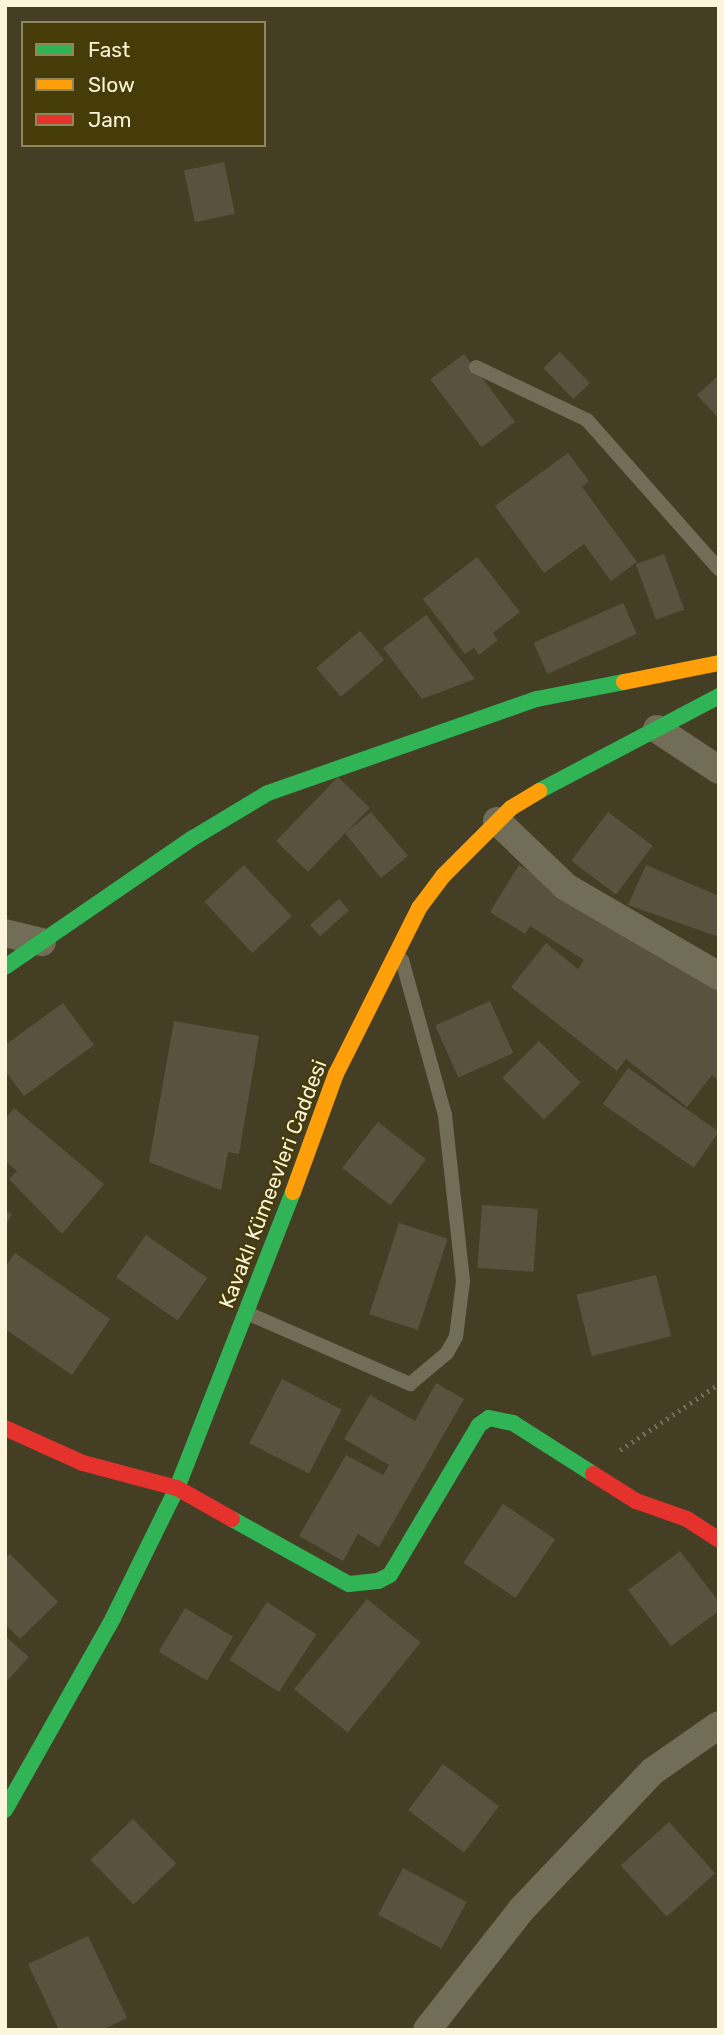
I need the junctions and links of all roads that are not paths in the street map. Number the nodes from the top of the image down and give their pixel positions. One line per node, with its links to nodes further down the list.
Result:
1 (476, 367): 2 (lane)
2 (719, 569)
3 (719, 663): 9 (street)
4 (719, 696): 5 (street, Kavaklı Kümeevleri Caddesi)
5 (657, 729): 6 (street); 7 (street, Kavaklı Kümeevleri Caddesi)
6 (719, 771)
7 (497, 821): 10 (street, Kavaklı Kümeevleri Caddesi); 12 (street)
8 (5, 933): 9 (street)
9 (42, 942): 11 (street)
10 (397, 945): 13 (street, Kavaklı Kümeevleri Caddesi); 13 (lane)
11 (5, 967)
12 (719, 976)
13 (248, 1314): 15 (street, Kavaklı Kümeevleri Caddesi)
14 (5, 1428): 15 (street)
15 (177, 1488): 16 (street); 18 (street, Kavaklı Kümeevleri Caddesi)
16 (719, 1540)
17 (719, 1725): 19 (street)
18 (5, 1810)
19 (427, 2030)

